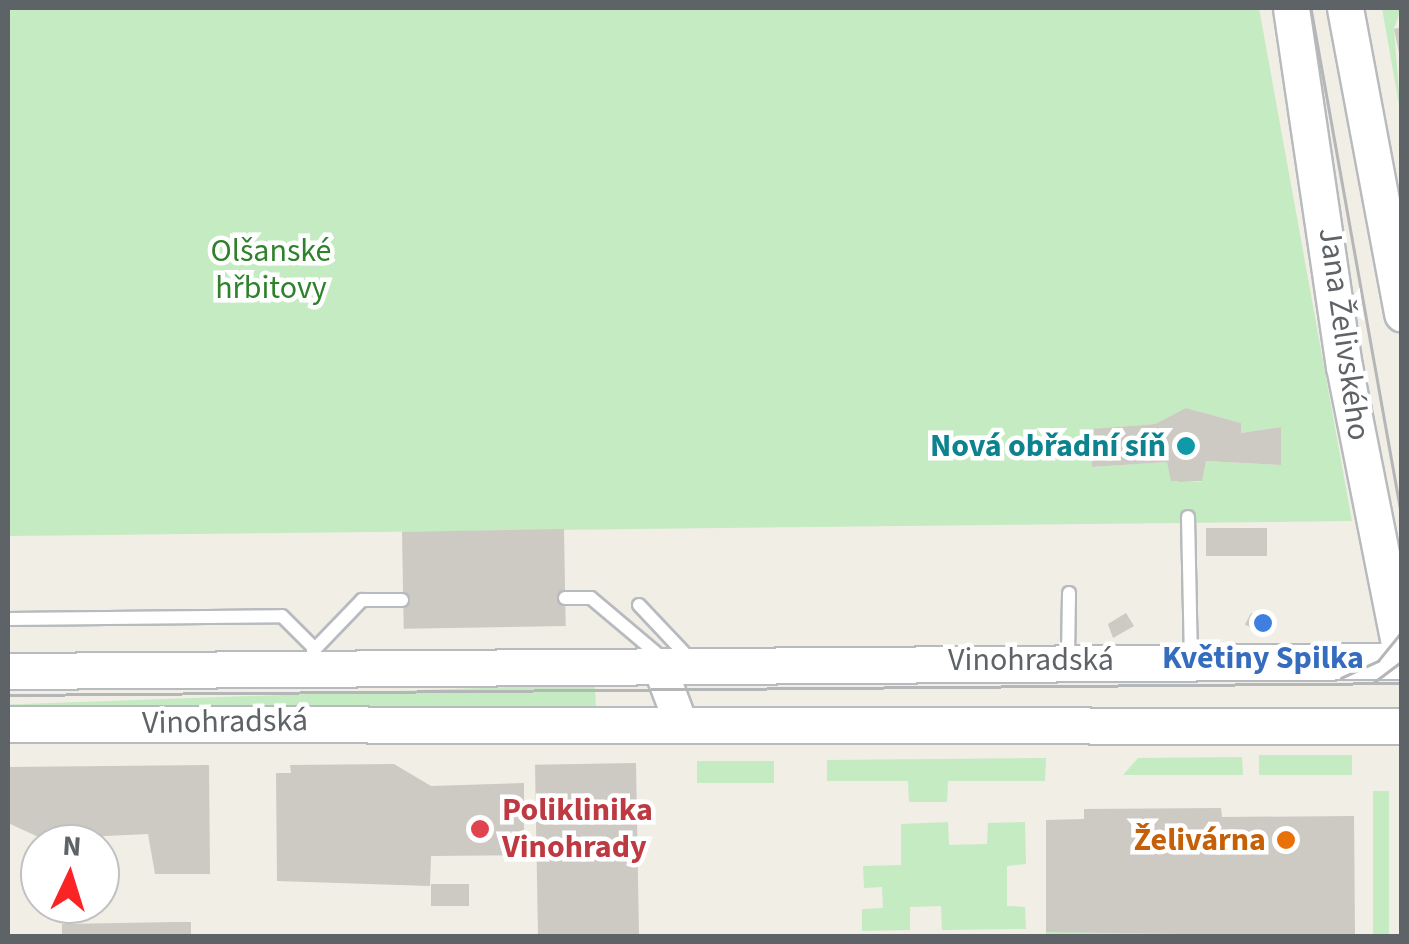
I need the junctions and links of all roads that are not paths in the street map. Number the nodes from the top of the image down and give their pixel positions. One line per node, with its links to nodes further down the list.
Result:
1 (1291, 8): 12 (main road, Jana Želivského)
2 (1346, 8): 3 (main road, Jana Želivského)
3 (1402, 314)
4 (1188, 517): 13 (lane)
5 (1070, 594): 10 (lane)
6 (565, 598): 14 (lane)
7 (402, 600): 11 (lane)
8 (638, 605): 14 (lane)
9 (8, 620): 11 (lane)
10 (1068, 658): 13 (main road, Vinohradská); 14 (main road, Vinohradská)
11 (313, 659): 14 (main road, Vinohradská); 15 (main road, Vinohradská)
12 (1402, 660): 13 (main road, Vinohradská)
13 (1191, 663)
14 (677, 666): 17 (street)
15 (8, 671)
16 (8, 724): 17 (main road, Vinohradská)
17 (682, 726): 18 (main road, Vinohradská)
18 (1402, 726)

